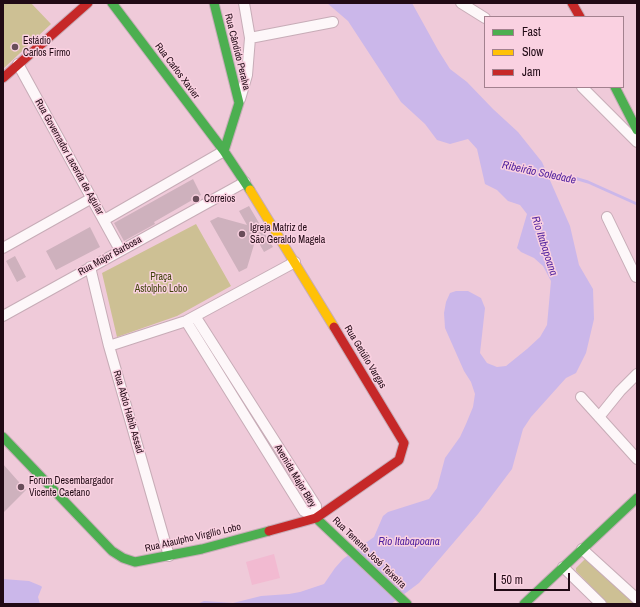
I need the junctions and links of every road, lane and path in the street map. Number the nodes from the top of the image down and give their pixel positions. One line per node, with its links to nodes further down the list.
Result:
1 (88, 3): 11 (main road)
2 (112, 3): 18 (main road, Rua Carlos Xavier)
3 (214, 3): 15 (main road, Rua Cândido Peralva)
4 (244, 3): 10 (street)
5 (461, 3): 8 (street)
6 (572, 3): 7 (main road)
7 (579, 16)
8 (484, 17)
9 (333, 22): 10 (street)
10 (250, 38): 15 (street)
11 (18, 64): 12 (main road); 20 (street, Rua Governador Lacerda de Aguiar)
12 (3, 78)
13 (583, 88): 17 (street)
14 (616, 88): 16 (main road)
15 (239, 103): 18 (main road, Rua Cândido Peralva)
16 (637, 130)
17 (637, 142)
18 (224, 151): 19 (main road, Rua Carlos Xavier); 22 (street)
19 (245, 182): 24 (street, Rua Major Barbosa); 25 (main road, Rua Getúlio Vargas)
20 (92, 198): 22 (street, Rua Governador Lacerda de Aguiar); 23 (street)
21 (607, 217): 27 (street)
22 (104, 220): 24 (street, Rua Governador Lacerda de Aguiar)
23 (3, 248)
24 (120, 250): 26 (street, Rua Major Barbosa)
25 (295, 262): 29 (street); 38 (main road, Rua Getúlio Vargas)
26 (90, 267): 28 (street, Rua Major Barbosa); 31 (street, Rua Abdo Habib Assad)
27 (637, 277)
28 (3, 316)
29 (195, 316): 30 (street); 38 (street, Avenida Major Bley)
30 (186, 321): 31 (street); 38 (street, Avenida Major Bley)
31 (109, 346): 40 (street, Rua Abdo Habib Assad)
32 (637, 374): 34 (street)
33 (581, 397): 34 (street)
34 (599, 417): 36 (street)
35 (3, 437): 40 (main road, Rua Ataulpho Virgílio Lobo)
36 (637, 459)
37 (637, 498): 39 (main road)
38 (316, 518): 40 (main road, Rua Ataulpho Virgílio Lobo); 43 (main road, Rua Tenente José Teixeira)
39 (582, 549): 41 (main road); 42 (street)
40 (169, 556)
41 (563, 567): 44 (main road); 45 (street)
42 (637, 599)
43 (407, 603)
44 (526, 603)
45 (601, 604)

